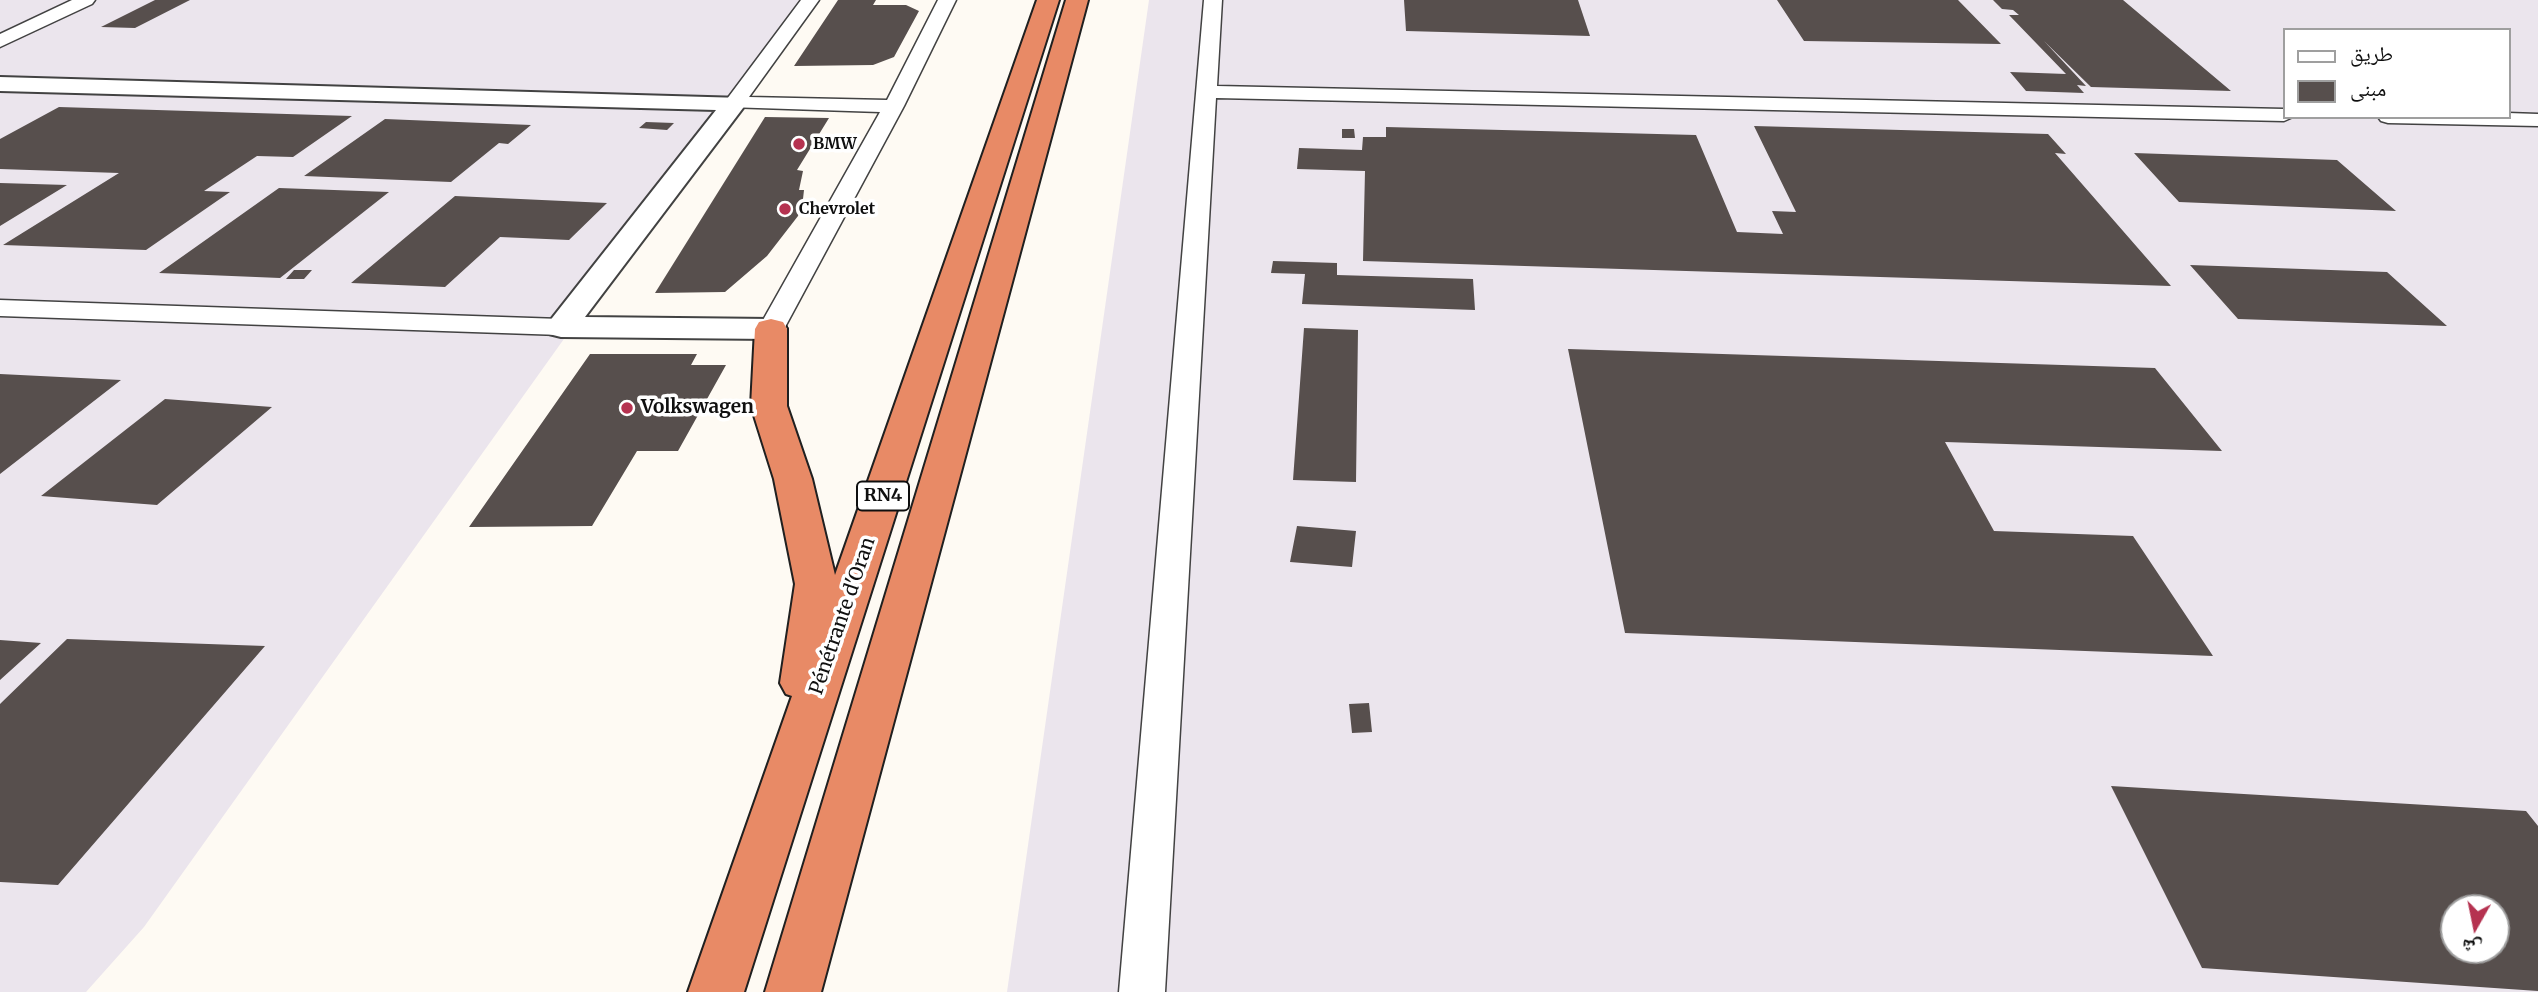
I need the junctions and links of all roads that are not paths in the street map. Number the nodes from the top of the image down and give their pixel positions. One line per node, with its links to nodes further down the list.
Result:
1 (86, 0): 7 (street)
2 (810, 0): 10 (street)
3 (947, 0): 11 (street)
4 (1048, 0): 18 (highway, Pénétrante d'Oran / RN4)
5 (1077, 0): 20 (highway, RN4)
6 (1213, 0): 9 (street)
7 (0, 41)
8 (0, 84): 10 (street)
9 (1206, 92): 12 (street); 21 (street)
10 (734, 103): 11 (street); 16 (street)
11 (894, 106): 17 (street)
12 (2282, 115)
13 (2488, 119): 14 (street)
14 (2538, 120)
15 (0, 308): 16 (street)
16 (561, 327): 17 (street)
17 (771, 329): 18 (highway)
18 (789, 776): 19 (highway, Pénétrante d'Oran / RN4)
19 (716, 992)
20 (793, 992)
21 (1142, 992)

